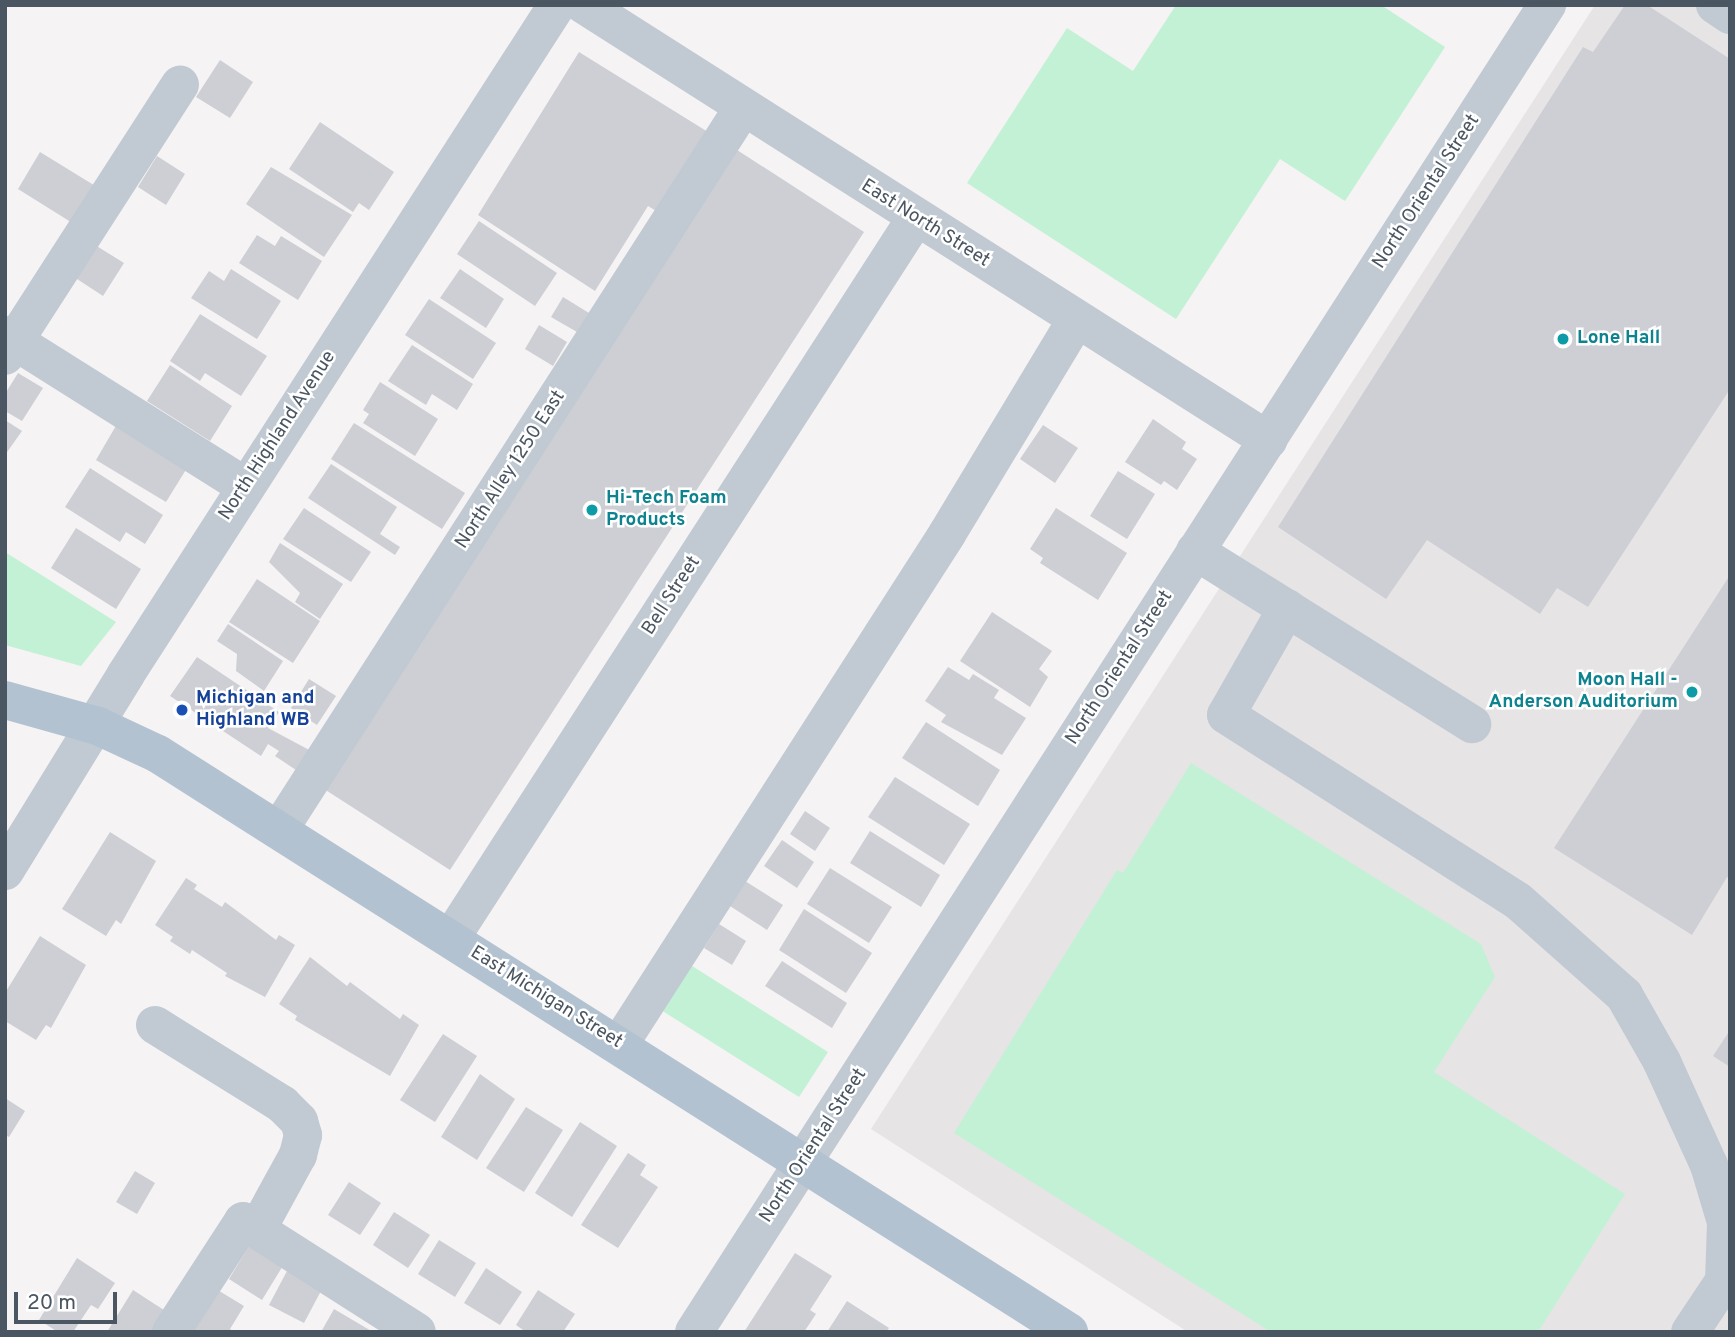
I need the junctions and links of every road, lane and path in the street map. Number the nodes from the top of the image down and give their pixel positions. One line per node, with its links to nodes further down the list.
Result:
1 (557, 5): 12 (street, North Highland Avenue)
2 (584, 5): 7 (street, East North Street)
3 (1547, 5): 11 (street, North Oriental Street)
4 (1716, 5): 5 (street)
5 (1730, 15)
6 (180, 84): 10 (street)
7 (742, 109): 8 (street, East North Street); 18 (street, North Alley 1250 East)
8 (915, 219): 9 (street, East North Street); 20 (street, Bell Street)
9 (1076, 320): 11 (street, East North Street); 22 (street)
10 (8, 344): 12 (street)
11 (1268, 440): 13 (street, North Oriental Street)
12 (246, 487): 17 (street, North Highland Avenue)
13 (1195, 551): 14 (street); 23 (street, North Oriental Street)
14 (1287, 608): 16 (street); 29 (street)
15 (5, 699): 17 (main road, East Michigan Street)
16 (1472, 724)
17 (98, 726): 18 (main road, East Michigan Street); 19 (street, North Highland Avenue)
18 (279, 830): 20 (main road, East Michigan Street)
19 (5, 871)
20 (451, 938): 22 (main road, East Michigan Street)
21 (155, 1025): 24 (street)
22 (619, 1045): 23 (main road, East Michigan Street)
23 (804, 1162): 27 (street, North Oriental Street); 28 (main road, East Michigan Street)
24 (250, 1225): 25 (street); 26 (street)
25 (171, 1332)
26 (417, 1332)
27 (694, 1332)
28 (1069, 1332)
29 (1690, 1332)

